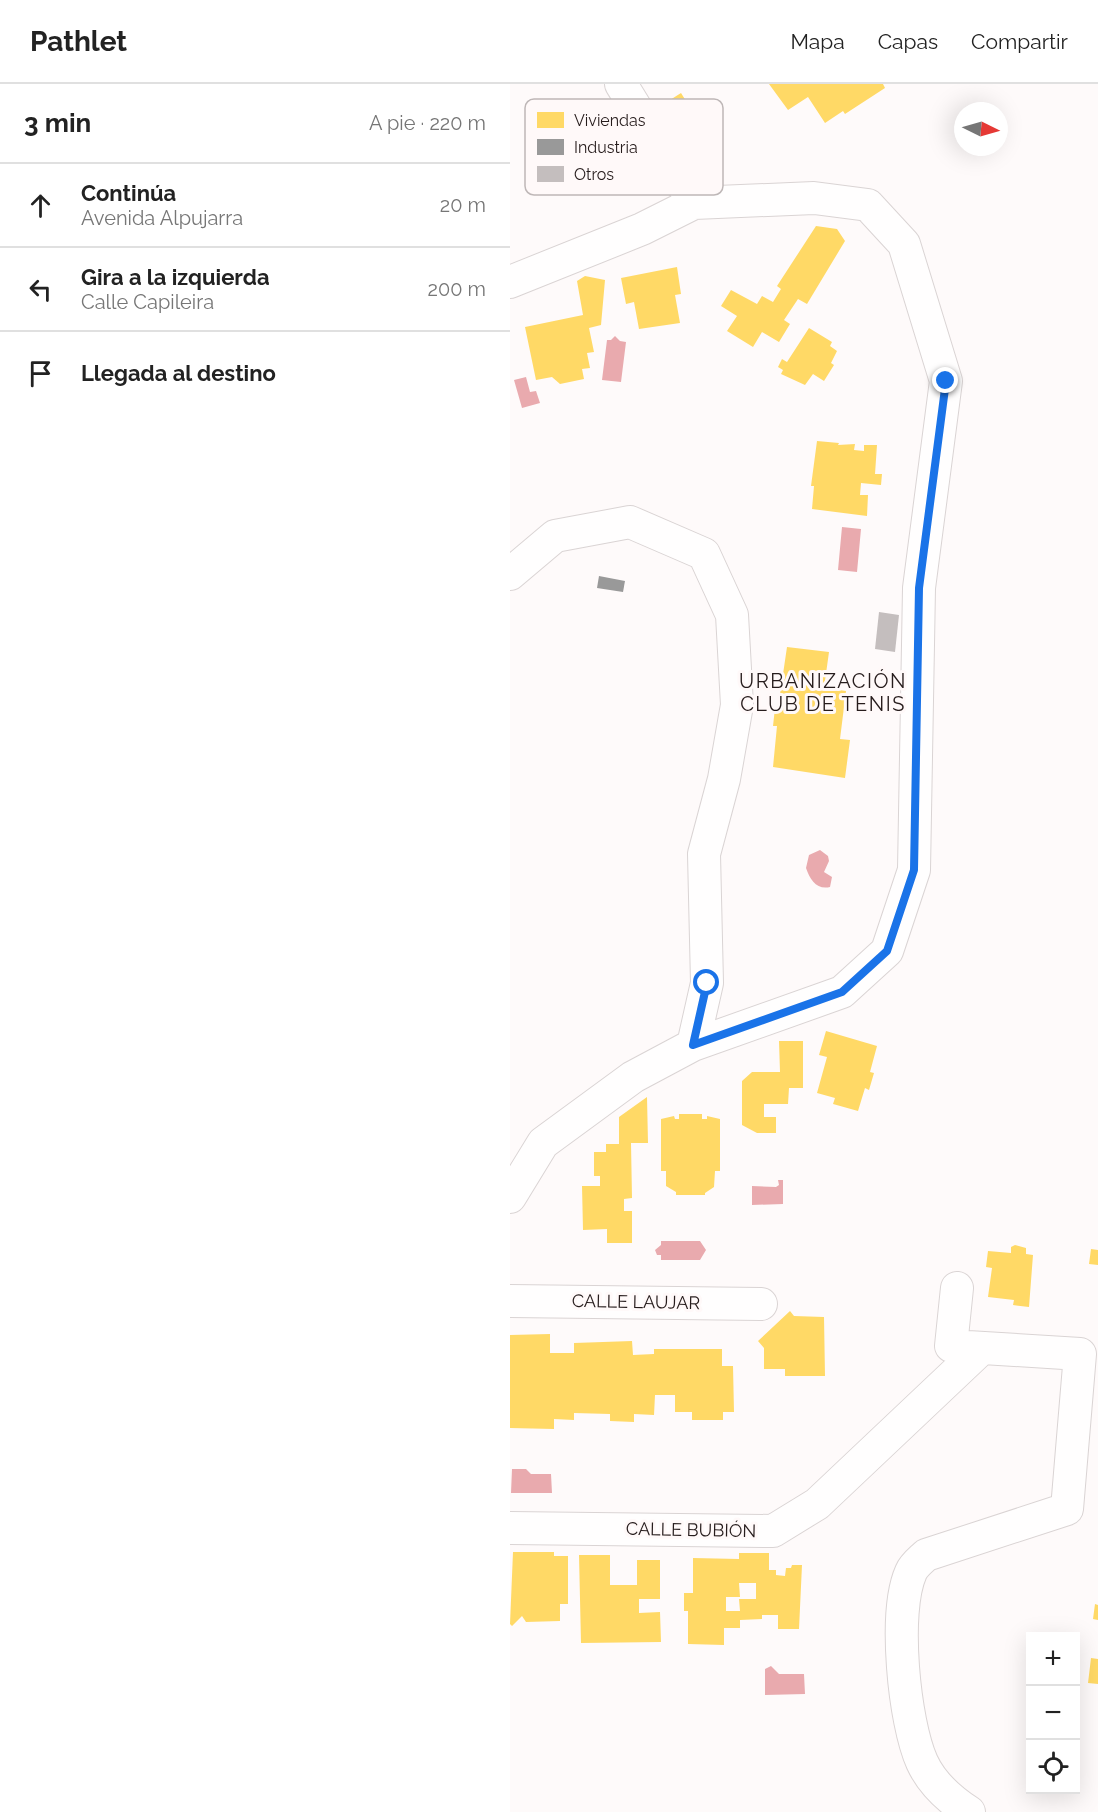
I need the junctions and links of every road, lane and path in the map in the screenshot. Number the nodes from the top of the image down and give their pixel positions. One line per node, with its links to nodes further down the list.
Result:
1 (621, 84): 2 (street)
2 (630, 99)
3 (689, 195): 4 (street)
4 (694, 203): 5 (street); 7 (street)
5 (510, 282)
6 (510, 574): 7 (street)
7 (693, 1045): 8 (street)
8 (510, 1197)
9 (957, 1288): 12 (street)
10 (510, 1300): 11 (street, CALLE LAUJAR)
11 (761, 1304)
12 (982, 1348): 13 (street, CALLE BUBIÓN); 14 (street)
13 (510, 1528)
14 (969, 1812)

